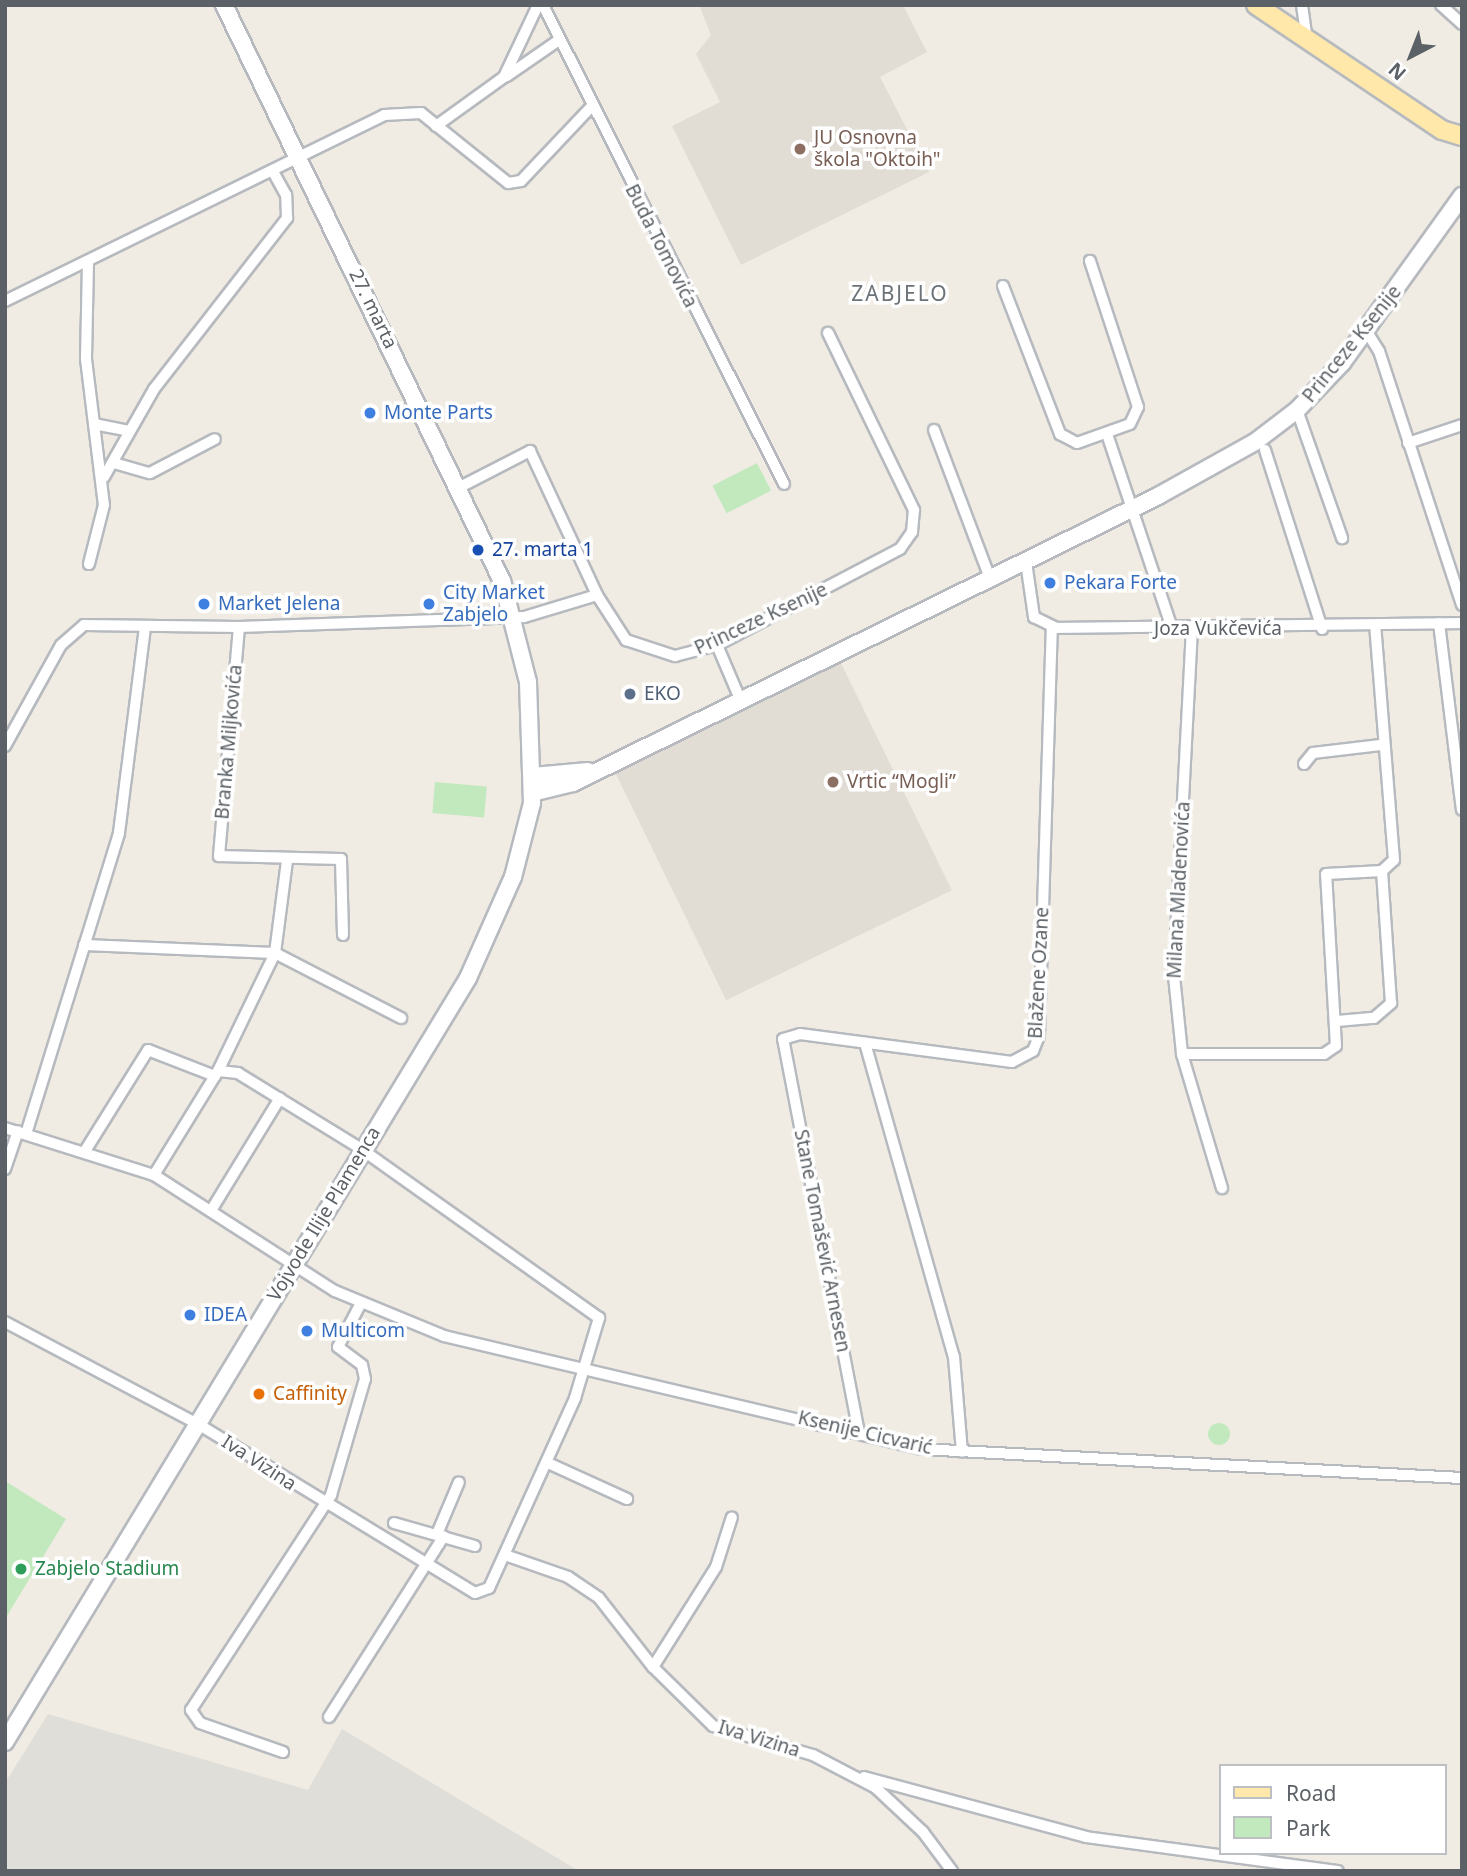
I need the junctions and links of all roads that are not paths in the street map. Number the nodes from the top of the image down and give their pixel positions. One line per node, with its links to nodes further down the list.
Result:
1 (224, 5): 13 (street, 27. marta)
2 (541, 5): 8 (street, Buda Tomovića); 9 (street)
3 (1256, 5): 7 (main road)
4 (1302, 5): 7 (street)
5 (1441, 5): 6 (street)
6 (1462, 24)
7 (1307, 39): 12 (main road)
8 (559, 40): 9 (street); 10 (street, Buda Tomovića)
9 (504, 77): 11 (street)
10 (590, 108): 11 (street); 33 (street, Buda Tomovića)
11 (436, 126): 13 (street)
12 (1462, 136)
13 (300, 160): 14 (street); 34 (street, 27. marta)
14 (274, 173): 17 (street); 25 (street)
15 (1462, 196): 20 (street, Princeze Ksenije)
16 (1090, 261): 27 (street)
17 (88, 263): 19 (street); 23 (street)
18 (1003, 286): 27 (street)
19 (5, 301)
20 (1367, 332): 22 (street, Princeze Ksenije); 29 (street)
21 (828, 333): 52 (street, Princeze Ksenije)
22 (1297, 410): 35 (street, Princeze Ksenije); 36 (street)
23 (94, 424): 25 (street); 32 (street)
24 (1462, 425): 29 (street)
25 (126, 430): 31 (street)
26 (934, 430): 39 (street)
27 (1107, 434): 35 (street)
28 (215, 439): 31 (street)
29 (1408, 443): 41 (street)
30 (1265, 450): 51 (street)
31 (114, 463): 32 (street)
32 (104, 477): 38 (street)
33 (784, 484)
34 (460, 487): 40 (street, Princeze Ksenije); 42 (street, 27. marta)
35 (1134, 508): 37 (street, Princeze Ksenije); 49 (street)
36 (1342, 538)
37 (1026, 562): 39 (street, Princeze Ksenije); 47 (street)
38 (89, 564)
39 (990, 578): 53 (street, Princeze Ksenije)
40 (597, 595): 42 (street); 52 (street, Princeze Ksenije)
41 (1462, 605)
42 (514, 617): 46 (street); 58 (street, 27. marta)
43 (1438, 623): 44 (street, Joza Vukčevića); 45 (street, Joza Vukčevića); 60 (street)
44 (1462, 623)
45 (1375, 626): 51 (street, Joza Vukčevića); 54 (street)
46 (239, 627): 48 (street); 61 (street, Branka Miljkovića)
47 (1052, 627): 49 (street, Joza Vukčevića); 68 (street, Blažene Ozane)
48 (145, 628): 55 (street); 64 (street)
49 (1172, 628): 50 (street, Joza Vukčevića)
50 (1192, 628): 51 (street, Joza Vukčevića); 70 (street, Milana Mladenovića)
51 (1322, 629)
52 (717, 645): 53 (street)
53 (740, 699): 57 (street, Princeze Ksenije)
54 (1381, 745): 56 (street); 62 (street)
55 (5, 746)
56 (1304, 764)
57 (597, 770): 58 (street, Princeze Ksenije); 59 (street, Princeze Ksenije)
58 (533, 776): 59 (street, Vojvode Ilije Plamenca)
59 (532, 793): 75 (street, Vojvode Ilije Plamenca)
60 (1462, 810)
61 (287, 860): 63 (street); 65 (street)
62 (1382, 871): 67 (street); 67 (street)
63 (343, 935)
64 (85, 945): 65 (street); 74 (street)
65 (275, 953): 66 (street); 71 (street)
66 (401, 1018)
67 (1337, 1021): 70 (street)
68 (865, 1043): 69 (street, Blažene Ozane); 87 (street)
69 (784, 1048): 86 (street, Stane Tomašević Arnesen)
70 (1182, 1054): 79 (street, Milana Mladenovića)
71 (217, 1074): 72 (street); 76 (street); 78 (street)
72 (280, 1098): 75 (street); 80 (street)
73 (5, 1128): 74 (street)
74 (22, 1132): 76 (street); 77 (street)
75 (363, 1150): 81 (street, Vojvode Ilije Plamenca); 84 (street, Iva Vizina)
76 (85, 1151): 78 (street)
77 (5, 1169)
78 (153, 1175): 80 (street)
79 (1222, 1188)
80 (212, 1209): 81 (street, Ksenije Cicvarić)
81 (293, 1265): 82 (street, Ksenije Cicvarić); 85 (street, Vojvode Ilije Plamenca)
82 (360, 1303): 84 (street, Ksenije Cicvarić); 92 (street)
83 (5, 1322): 85 (street, Iva Vizina)
84 (585, 1365): 86 (street, Ksenije Cicvarić); 88 (street, Iva Vizina)
85 (198, 1424): 92 (street, Iva Vizina); 101 (street, Vojvode Ilije Plamenca)
86 (859, 1433): 87 (street, Ksenije Cicvarić)
87 (962, 1452): 89 (street, Ksenije Cicvarić)
88 (548, 1463): 91 (street); 97 (street, Iva Vizina)
89 (1462, 1478)
90 (459, 1482): 95 (street)
91 (627, 1499)
92 (326, 1505): 98 (street, Iva Vizina); 102 (street)
93 (732, 1517): 99 (street)
94 (394, 1523): 95 (street)
95 (441, 1535): 96 (street); 98 (street)
96 (475, 1546)
97 (505, 1556): 98 (street, Iva Vizina); 99 (street, Iva Vizina)
98 (429, 1564): 100 (street)
99 (653, 1667): 103 (street, Iva Vizina)
100 (329, 1717)
101 (6, 1737)
102 (283, 1752)
103 (850, 1773): 104 (street); 106 (street, Iva Vizina)
104 (1218, 1855)
105 (1219, 1855): 107 (street)
106 (952, 1871)
107 (1338, 1871)

